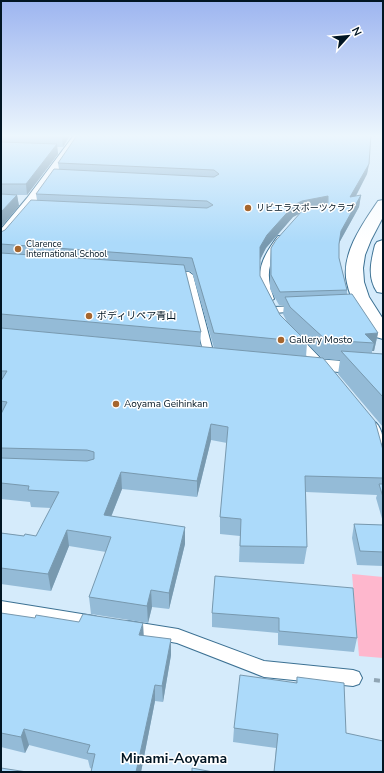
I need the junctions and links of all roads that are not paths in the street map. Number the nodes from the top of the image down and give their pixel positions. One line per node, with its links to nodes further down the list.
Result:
1 (56, 171): 4 (street)
2 (383, 204): 12 (main road)
3 (288, 230): 9 (lane)
4 (1, 239)
5 (383, 247): 7 (main road)
6 (165, 274): 14 (lane)
7 (383, 288)
8 (305, 308): 9 (lane)
9 (274, 310): 10 (lane)
10 (280, 320)
11 (287, 331): 17 (lane)
12 (383, 333)
13 (187, 353): 14 (street)
14 (217, 356)
15 (285, 362): 17 (street)
16 (383, 370): 17 (street)
17 (328, 372)
18 (363, 415): 19 (lane)
19 (383, 440)
20 (1, 608): 21 (lane)
21 (353, 678)

